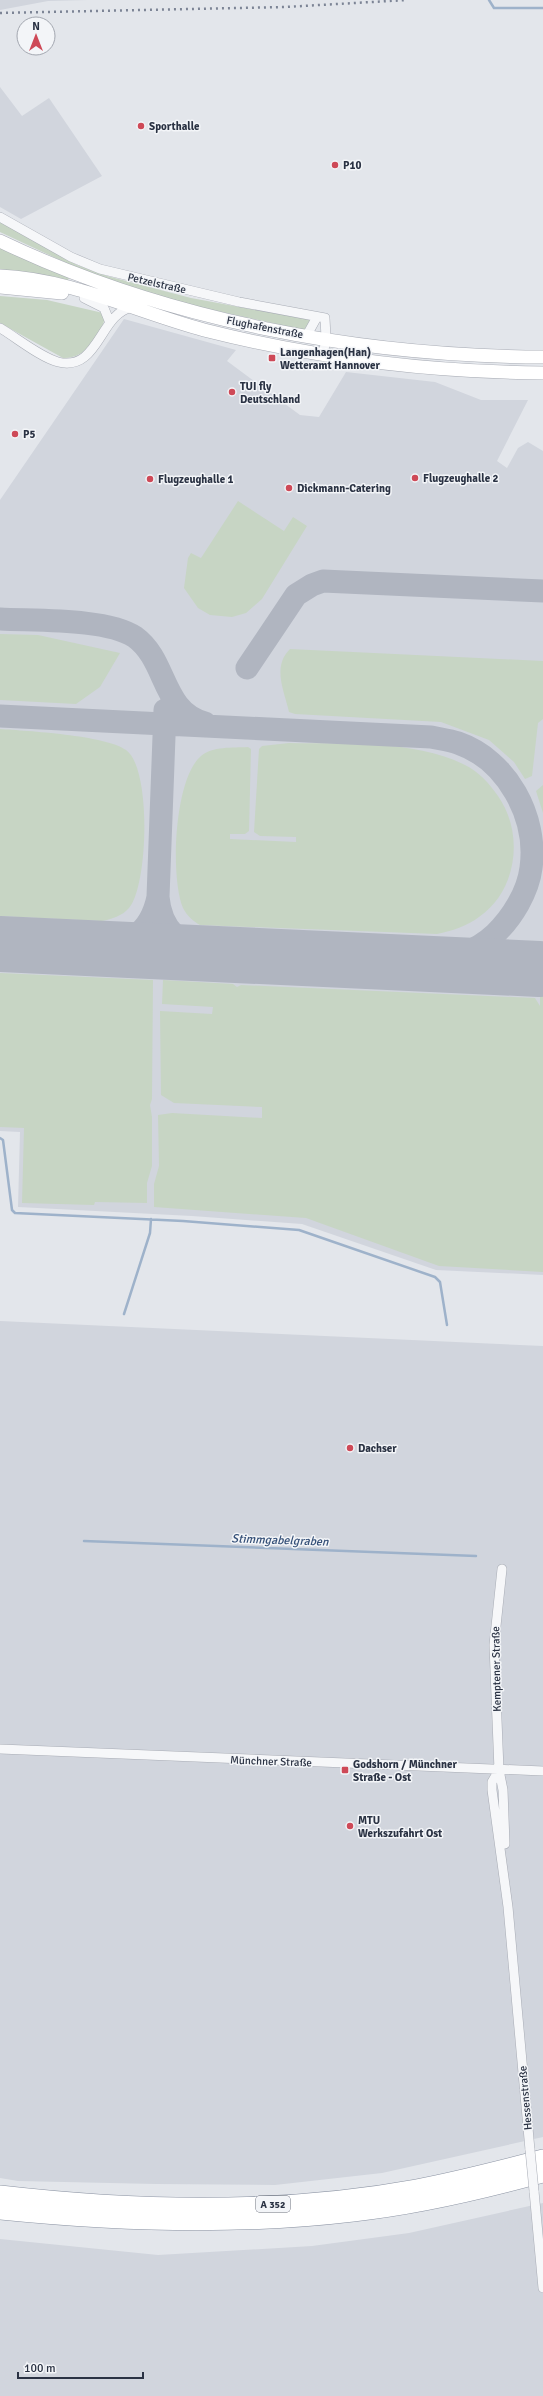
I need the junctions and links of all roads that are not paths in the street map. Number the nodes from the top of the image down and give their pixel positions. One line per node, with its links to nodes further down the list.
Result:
1 (0, 217): 8 (street, Petzelstraße)
2 (0, 241): 11 (main road, Flughafenstraße)
3 (0, 276): 6 (main road, Flughafenstraße)
4 (0, 287): 5 (main road)
5 (84, 298): 6 (main road); 9 (street)
6 (108, 300): 7 (main road, Flughafenstraße)
7 (132, 307): 9 (street); 13 (main road, Flughafenstraße)
8 (321, 317): 11 (street); 12 (street)
9 (110, 323): 10 (street)
10 (0, 328)
11 (307, 335): 12 (main road, Flughafenstraße)
12 (326, 338): 13 (street); 14 (main road, Flughafenstraße)
13 (323, 356): 15 (main road, Flughafenstraße)
14 (543, 357)
15 (543, 373)
16 (502, 1569): 18 (street, Kemptener Straße)
17 (0, 1749): 18 (street, Münchner Straße)
18 (499, 1770): 19 (street, Münchner Straße); 20 (street, Hessenstraße)
19 (543, 1771)
20 (536, 2154): 22 (highway, A 352); 24 (street, Hessenstraße, bridge)
21 (543, 2174): 23 (highway, A 352)
22 (0, 2194)
23 (0, 2210)
24 (543, 2288)

